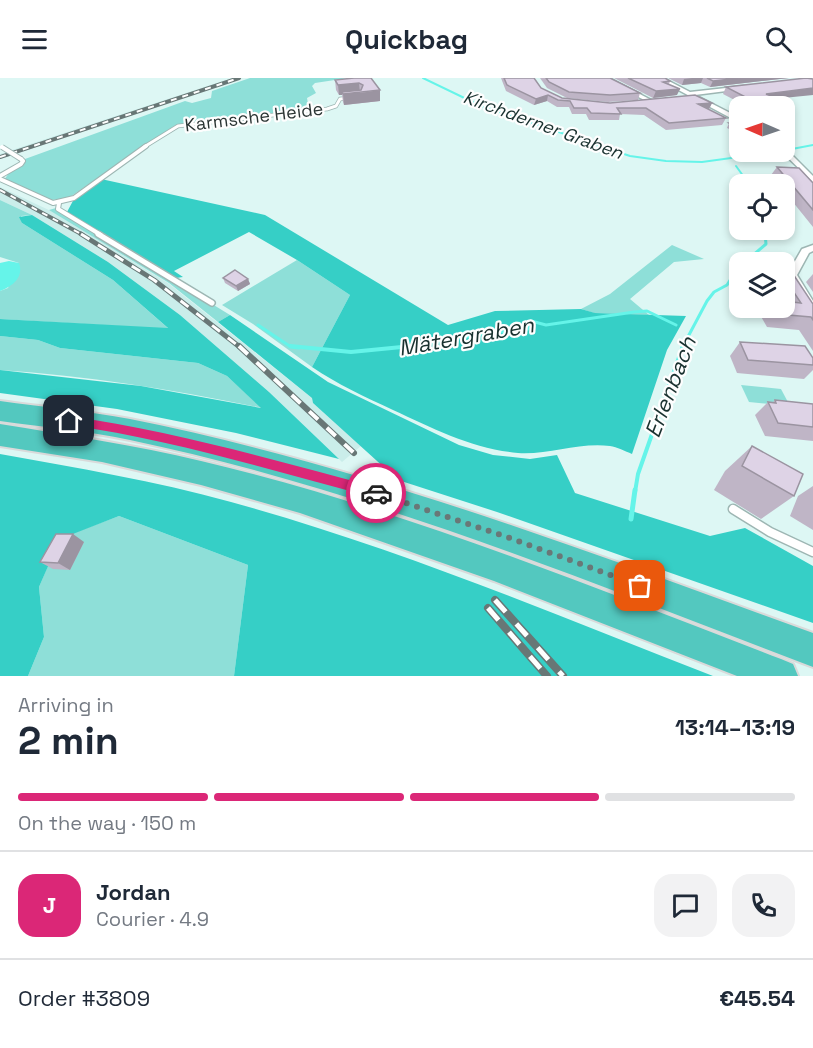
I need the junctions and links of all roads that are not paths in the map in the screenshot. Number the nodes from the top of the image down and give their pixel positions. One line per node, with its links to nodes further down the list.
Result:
1 (605, 78): 6 (street)
2 (659, 78): 4 (street)
3 (747, 87): 4 (street)
4 (690, 96): 7 (street)
5 (360, 97): 12 (lane, Karmsche Heide)
6 (639, 105)
7 (729, 116)
8 (1, 146): 10 (lane, bridge)
9 (795, 161): 11 (street)
10 (0, 178): 12 (lane)
11 (813, 180)
12 (59, 203): 14 (lane)
13 (813, 248): 15 (street)
14 (212, 303)
15 (813, 309)
16 (0, 411): 20 (highway)
17 (0, 435): 21 (highway)
18 (733, 509): 19 (lane)
19 (813, 552)
20 (813, 650)
21 (782, 676)

